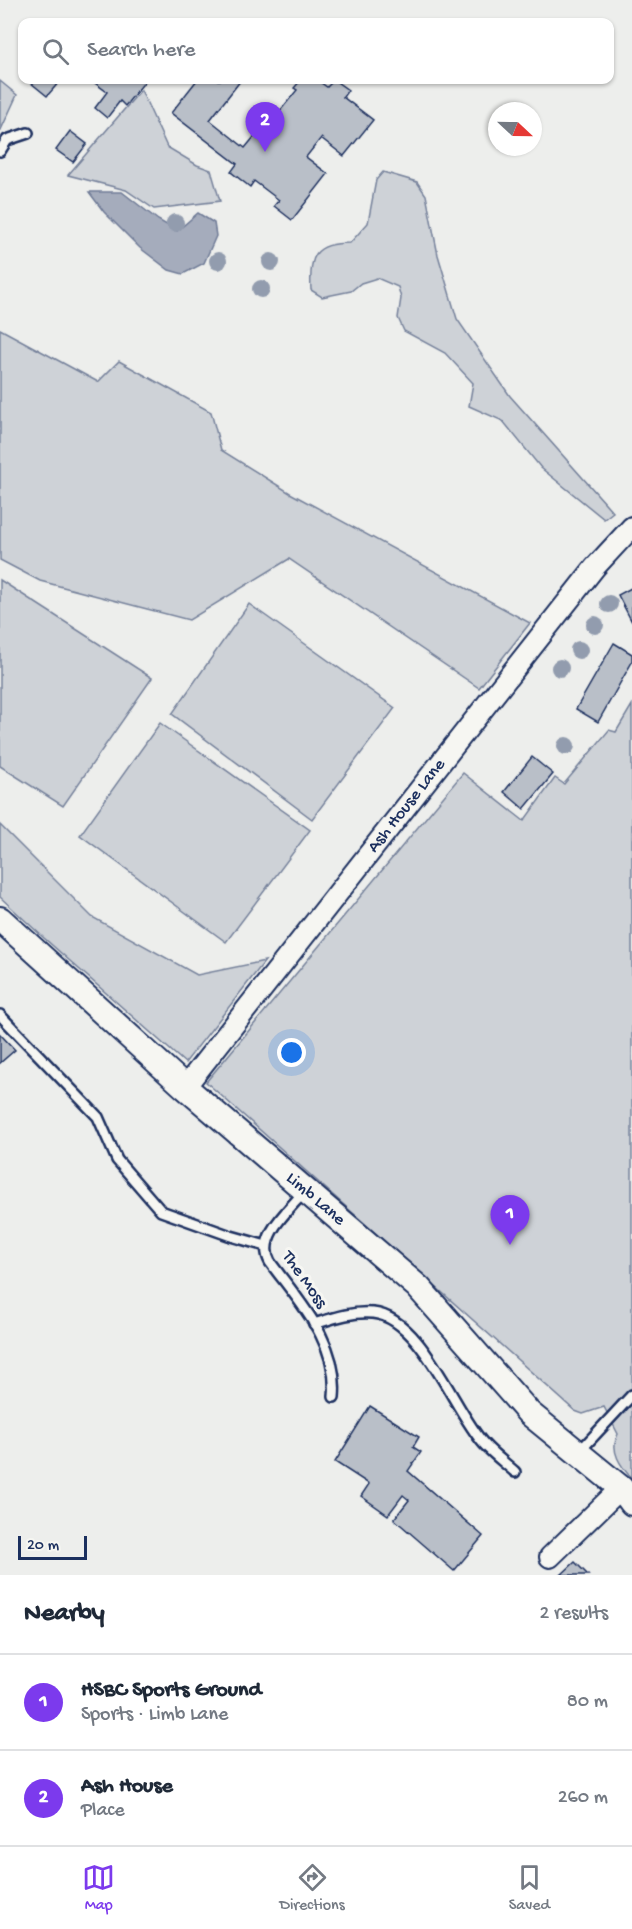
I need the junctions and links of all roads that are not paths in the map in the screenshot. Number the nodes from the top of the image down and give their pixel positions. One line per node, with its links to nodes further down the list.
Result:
1 (28, 133): 2 (lane)
2 (0, 151)
3 (632, 527): 6 (street, Ash House Lane)
4 (0, 919): 6 (street, Limb Lane)
5 (0, 1015): 8 (lane)
6 (185, 1087): 7 (street, Limb Lane)
7 (305, 1190): 8 (lane, The Moss); 12 (street, Limb Lane)
8 (266, 1246): 9 (lane, The Moss)
9 (314, 1324): 11 (lane, The Moss); 13 (lane)
10 (632, 1395): 12 (lane)
11 (334, 1397)
12 (578, 1453): 14 (street, Limb Lane)
13 (515, 1472)
14 (626, 1496): 15 (street, Limb Lane)
15 (550, 1557)

